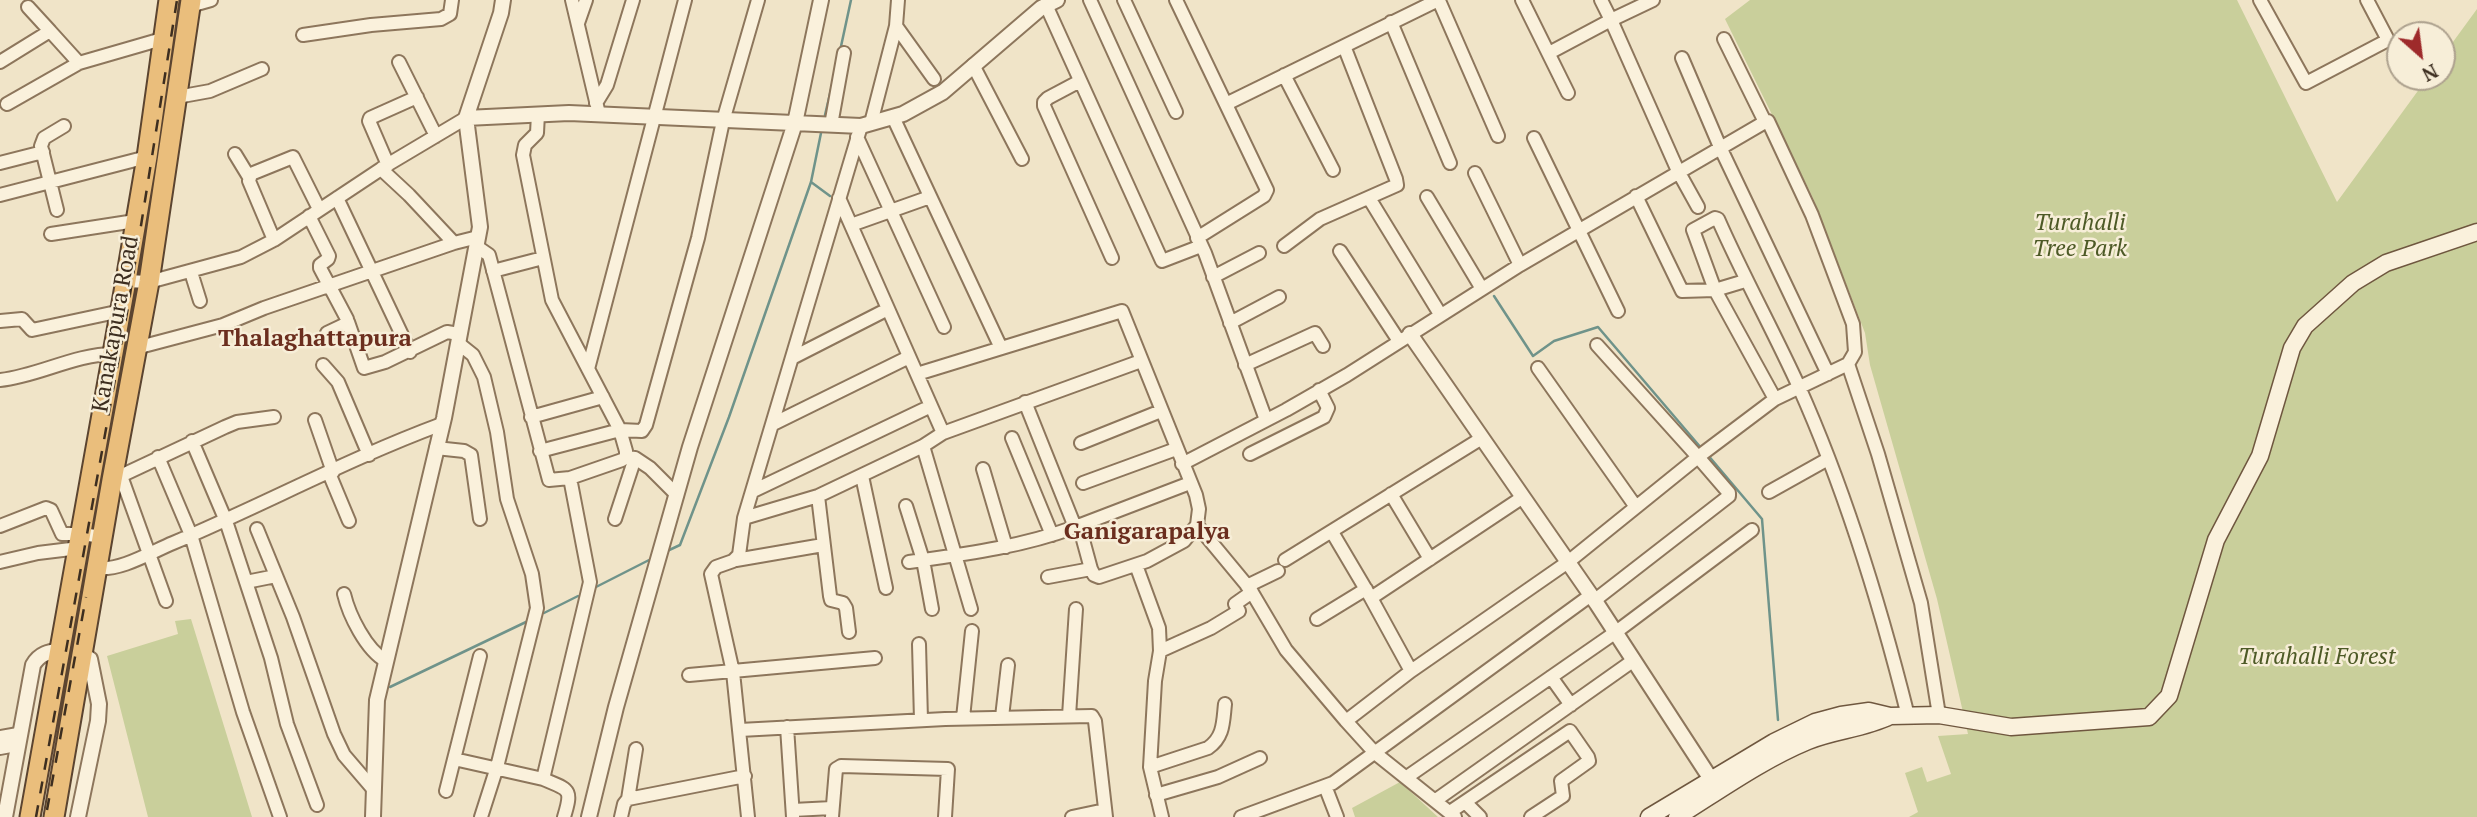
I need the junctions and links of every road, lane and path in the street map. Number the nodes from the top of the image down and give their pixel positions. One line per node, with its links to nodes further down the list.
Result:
1 (169, 0): 29 (highway, Kanakapura Road)
2 (211, 0): 20 (street)
3 (452, 0): 28 (street)
4 (503, 0): 53 (street)
5 (572, 0): 25 (street)
6 (586, 0): 25 (street)
7 (633, 0): 48 (street)
8 (685, 0): 51 (street)
9 (758, 0): 54 (street)
10 (821, 0): 56 (street)
11 (898, 0): 26 (street)
12 (1090, 0): 94 (street)
13 (1125, 0): 49 (street)
14 (1176, 0): 47 (street)
15 (1522, 0): 33 (street)
16 (1601, 0): 23 (street)
17 (1653, 0): 23 (street)
18 (2260, 0): 19 (street)
19 (2367, 0)
20 (190, 3): 44 (highway, Kanakapura Road)
21 (1052, 3): 38 (street); 42 (street)
22 (29, 8): 27 (street)
23 (1611, 20): 33 (street); 72 (street)
24 (1391, 22): 31 (street); 61 (street); 69 (street)
25 (578, 23): 48 (street)
26 (896, 26): 41 (street); 59 (street)
27 (50, 31): 35 (street); 37 (street)
28 (303, 35)
29 (162, 39): 37 (street); 66 (highway, Kanakapura Road)
30 (1724, 39): 55 (street)
31 (1344, 46): 40 (street); 82 (street)
32 (844, 53): 57 (street)
33 (1549, 53): 43 (street)
34 (1682, 58): 63 (street)
35 (0, 62)
36 (399, 62): 45 (street)
37 (79, 63): 46 (street)
38 (973, 65): 52 (street); 67 (street)
39 (262, 69): 44 (street)
40 (1284, 75): 47 (street); 71 (street)
41 (934, 79)
42 (1080, 81): 94 (street); 100 (street)
43 (1569, 93)
44 (177, 97): 108 (highway, Kanakapura Road)
45 (416, 97): 60 (street); 70 (street)
46 (7, 104)
47 (1226, 104): 94 (street)
48 (598, 108): 50 (street); 51 (street)
49 (1176, 112)
50 (538, 114): 53 (street); 99 (street)
51 (654, 116): 54 (street); 138 (street)
52 (892, 117): 59 (street); 78 (street)
53 (466, 118): 60 (street); 93 (street)
54 (723, 121): 56 (street); 155 (street)
55 (1765, 122): 63 (street); 134 (street)
56 (795, 123): 57 (street); 182 (street)
57 (831, 125): 59 (street)
58 (64, 126): 64 (street)
59 (863, 128): 81 (street); 85 (street)
60 (436, 136): 70 (street)
61 (1498, 136)
62 (1534, 138): 89 (street)
63 (1720, 147): 72 (street); 140 (street)
64 (43, 152): 68 (street); 75 (street)
65 (234, 155): 74 (street)
66 (147, 158): 75 (street); 87 (highway, Kanakapura Road)
67 (1022, 159)
68 (0, 163)
69 (1450, 163)
70 (384, 167): 80 (street); 95 (street)
71 (1333, 170)
72 (1678, 171): 77 (street); 83 (street)
73 (1475, 173): 101 (street)
74 (249, 177): 86 (street); 92 (street)
75 (51, 183): 76 (street); 84 (street)
76 (0, 195)
77 (1636, 196): 89 (street); 111 (street)
78 (930, 197): 85 (street); 128 (street)
79 (1427, 197): 110 (street)
80 (337, 198): 86 (street); 104 (street)
81 (839, 198): 88 (street); 131 (street)
82 (1369, 198): 96 (street); 117 (street)
83 (1698, 207)
84 (57, 210)
85 (891, 210): 88 (street); 121 (street)
86 (314, 213): 92 (street); 109 (street)
87 (135, 221): 91 (street); 106 (highway, Kanakapura Road)
88 (851, 225): 114 (street)
89 (1578, 230): 101 (street); 115 (street)
90 (2477, 232): 246 (main road)
91 (51, 234)
92 (274, 240): 103 (street)
93 (477, 241): 95 (street); 102 (street); 124 (street)
94 (1199, 242): 105 (street)
95 (454, 243): 104 (street)
96 (1284, 246)
97 (1340, 251): 123 (street)
98 (1259, 253): 105 (street)
99 (543, 258): 102 (street); 138 (street)
100 (1112, 258)
101 (1520, 265): 110 (street)
102 (493, 271): 150 (street)
103 (191, 272): 108 (street); 113 (street)
104 (371, 273): 109 (street); 129 (street)
105 (1213, 277): 120 (street)
106 (126, 281): 108 (street); 116 (highway, Kanakapura Road)
107 (1745, 281): 111 (street); 111 (street); 142 (street)
108 (149, 282): 127 (highway, Kanakapura Road)
109 (331, 286): 119 (street); 127 (street)
110 (1482, 289): 117 (street)
111 (1715, 290): 145 (street)
112 (1279, 297): 120 (street)
113 (200, 301)
114 (888, 309): 131 (street); 132 (street)
115 (1618, 311)
116 (121, 312): 118 (street); 130 (highway, Kanakapura Road)
117 (1440, 314): 123 (street)
118 (0, 321)
119 (348, 322): 122 (street); 129 (street)
120 (1230, 323): 136 (street)
121 (944, 327)
122 (327, 333)
123 (1404, 337): 143 (street); 158 (street)
124 (459, 339): 129 (street); 153 (street); 262 (street)
125 (1597, 345): 169 (street)
126 (1322, 346): 136 (street)
127 (136, 348): 175 (highway, Kanakapura Road)
128 (1001, 348): 133 (street); 139 (street)
129 (409, 351)
130 (114, 354): 141 (street); 201 (highway, Kanakapura Road)
131 (792, 358): 154 (street)
132 (909, 358): 139 (street); 154 (street)
133 (1140, 361): 146 (street); 148 (street)
134 (1848, 364): 140 (street); 246 (street)
135 (323, 365): 166 (street)
136 (1245, 365): 152 (street)
137 (1538, 368): 186 (street)
138 (588, 369): 144 (street)
139 (917, 374): 147 (street)
140 (1828, 374): 142 (street)
141 (0, 380)
142 (1799, 386): 145 (street); 170 (street)
143 (1319, 390): 152 (street); 165 (street)
144 (603, 397): 150 (street); 155 (street)
145 (1775, 399): 169 (street)
146 (1025, 402): 156 (street); 194 (street)
147 (931, 406): 156 (street); 179 (street)
148 (1161, 411): 160 (street); 163 (street)
149 (274, 417): 159 (street)
150 (531, 417): 164 (street)
151 (316, 420): 173 (street)
152 (1266, 420): 171 (street)
153 (442, 424): 162 (street); 166 (street)
154 (773, 424): 179 (street)
155 (620, 430): 164 (street); 168 (street)
156 (943, 433): 161 (street)
157 (1012, 438): 198 (street)
158 (1482, 438): 181 (street); 184 (street)
159 (192, 441): 167 (street); 190 (street)
160 (1081, 443)
161 (923, 446): 174 (street); 205 (street)
162 (436, 448): 188 (street); 238 (street)
163 (1176, 449): 171 (street); 178 (street)
164 (540, 451): 176 (street)
165 (1250, 454)
166 (369, 455): 173 (street)
167 (158, 457): 175 (street); 199 (street)
168 (631, 457): 176 (street); 182 (street); 189 (street)
169 (1698, 457): 186 (street); 222 (street)
170 (1828, 459): 180 (street); 248 (street)
171 (1182, 464): 177 (street)
172 (983, 469): 203 (street)
173 (331, 472): 190 (street); 191 (street)
174 (862, 476): 183 (street); 218 (street)
175 (116, 478): 200 (highway, Kanakapura Road); 204 (street)
176 (570, 478): 266 (street)
177 (1190, 482): 192 (street); 194 (street)
178 (1083, 483)
179 (752, 491): 187 (street)
180 (1769, 492)
181 (1391, 494): 197 (street); 206 (street)
182 (677, 495): 290 (street)
183 (818, 496): 187 (street); 202 (street)
184 (1523, 497): 206 (street); 211 (street)
185 (906, 506): 208 (street)
186 (1636, 507): 211 (street)
187 (744, 518): 207 (street)
188 (480, 519)
189 (615, 519)
190 (226, 521): 199 (street); 217 (street)
191 (349, 521)
192 (1197, 524): 212 (street); 219 (street)
193 (0, 526): 201 (street)
194 (1077, 526): 198 (street); 214 (street)
195 (257, 529): 215 (street)
196 (1752, 530): 230 (street)
197 (1332, 532): 219 (street); 221 (street)
198 (1052, 535): 203 (street)
199 (191, 536): 204 (street); 286 (street)
200 (103, 537): 201 (street); 213 (highway, Kanakapura Road)
201 (80, 541): 209 (street); 232 (highway, Kanakapura Road)
202 (823, 545): 207 (street); 229 (street)
203 (1006, 547): 205 (street)
204 (148, 554): 213 (street); 223 (street)
205 (957, 556): 208 (street); 226 (street)
206 (1430, 559): 221 (street)
207 (736, 560): 241 (street)
208 (923, 560): 210 (street); 224 (street)
209 (0, 562)
210 (909, 562)
211 (1568, 562): 222 (street); 240 (street)
212 (1136, 565): 214 (street); 233 (street)
213 (97, 568): 234 (highway, Kanakapura Road)
214 (1091, 569): 216 (street)
215 (276, 576): 217 (street); 269 (street)
216 (1048, 577)
217 (246, 582): 275 (street)
218 (886, 588)
219 (1250, 589): 233 (street); 252 (street)
220 (344, 594): 238 (street)
221 (1368, 594): 227 (street); 240 (street)
222 (1593, 597): 230 (street); 259 (street)
223 (166, 601)
224 (932, 609)
225 (1076, 609): 247 (street)
226 (971, 610)
227 (1317, 619)
228 (972, 631): 250 (street)
229 (849, 632)
230 (1616, 632): 237 (street); 243 (street)
231 (919, 644): 251 (street)
232 (62, 650): 256 (street); 283 (highway, Kanakapura Road)
233 (1160, 651): 263 (street)
234 (82, 654): 284 (highway, Kanakapura Road); 285 (street)
235 (480, 656): 261 (street)
236 (875, 657): 241 (street)
237 (1634, 660): 245 (street); 267 (street)
238 (386, 661): 269 (street)
239 (1008, 665): 249 (street)
240 (1411, 671): 252 (street)
241 (733, 672): 242 (street); 254 (street)
242 (690, 675)
243 (1551, 677): 245 (street); 265 (street)
244 (1225, 704): 263 (street)
245 (1571, 705): 273 (street)
246 (1939, 715): 248 (main road)
247 (1069, 716): 249 (street); 279 (street)
248 (1908, 716): 267 (main road)
249 (1002, 717): 250 (street)
250 (963, 718): 251 (street)
251 (921, 720): 253 (street)
252 (1346, 721): 259 (street)
253 (787, 727): 254 (street); 277 (street)
254 (740, 730): 264 (street)
255 (0, 737): 256 (street)
256 (17, 739): 257 (street); 282 (street)
257 (0, 748)
258 (636, 750): 272 (street)
259 (1376, 752): 265 (street); 268 (street)
260 (1261, 758): 271 (street)
261 (454, 760): 262 (street); 270 (street)
262 (497, 767): 266 (street); 288 (street)
263 (1150, 767): 271 (street)
264 (744, 776): 272 (street); 292 (street)
265 (1407, 777): 273 (street)
266 (543, 779): 289 (street)
267 (1715, 785): 276 (main road)
268 (1325, 786): 280 (street); 297 (street)
269 (374, 790): 287 (street)
270 (446, 791)
271 (1156, 795): 295 (street)
272 (628, 799): 291 (street)
273 (1436, 800): 281 (street)
274 (1465, 802): 281 (street); 298 (street); 299 (street)
275 (317, 805)
276 (1686, 810): 300 (main road)
277 (793, 813): 278 (street)
278 (832, 813): 293 (street)
279 (1105, 813): 294 (street)
280 (1265, 813): 296 (street)
281 (1452, 815)
282 (5, 817)
283 (30, 817)
284 (54, 817)
285 (78, 817)
286 (280, 817)
287 (373, 817)
288 (481, 817)
289 (564, 817)
290 (589, 817)
291 (621, 817)
292 (748, 817)
293 (945, 817)
294 (1072, 817)
295 (1162, 817)
296 (1241, 817)
297 (1336, 817)
298 (1480, 817)
299 (1531, 817)
300 (1649, 817)

